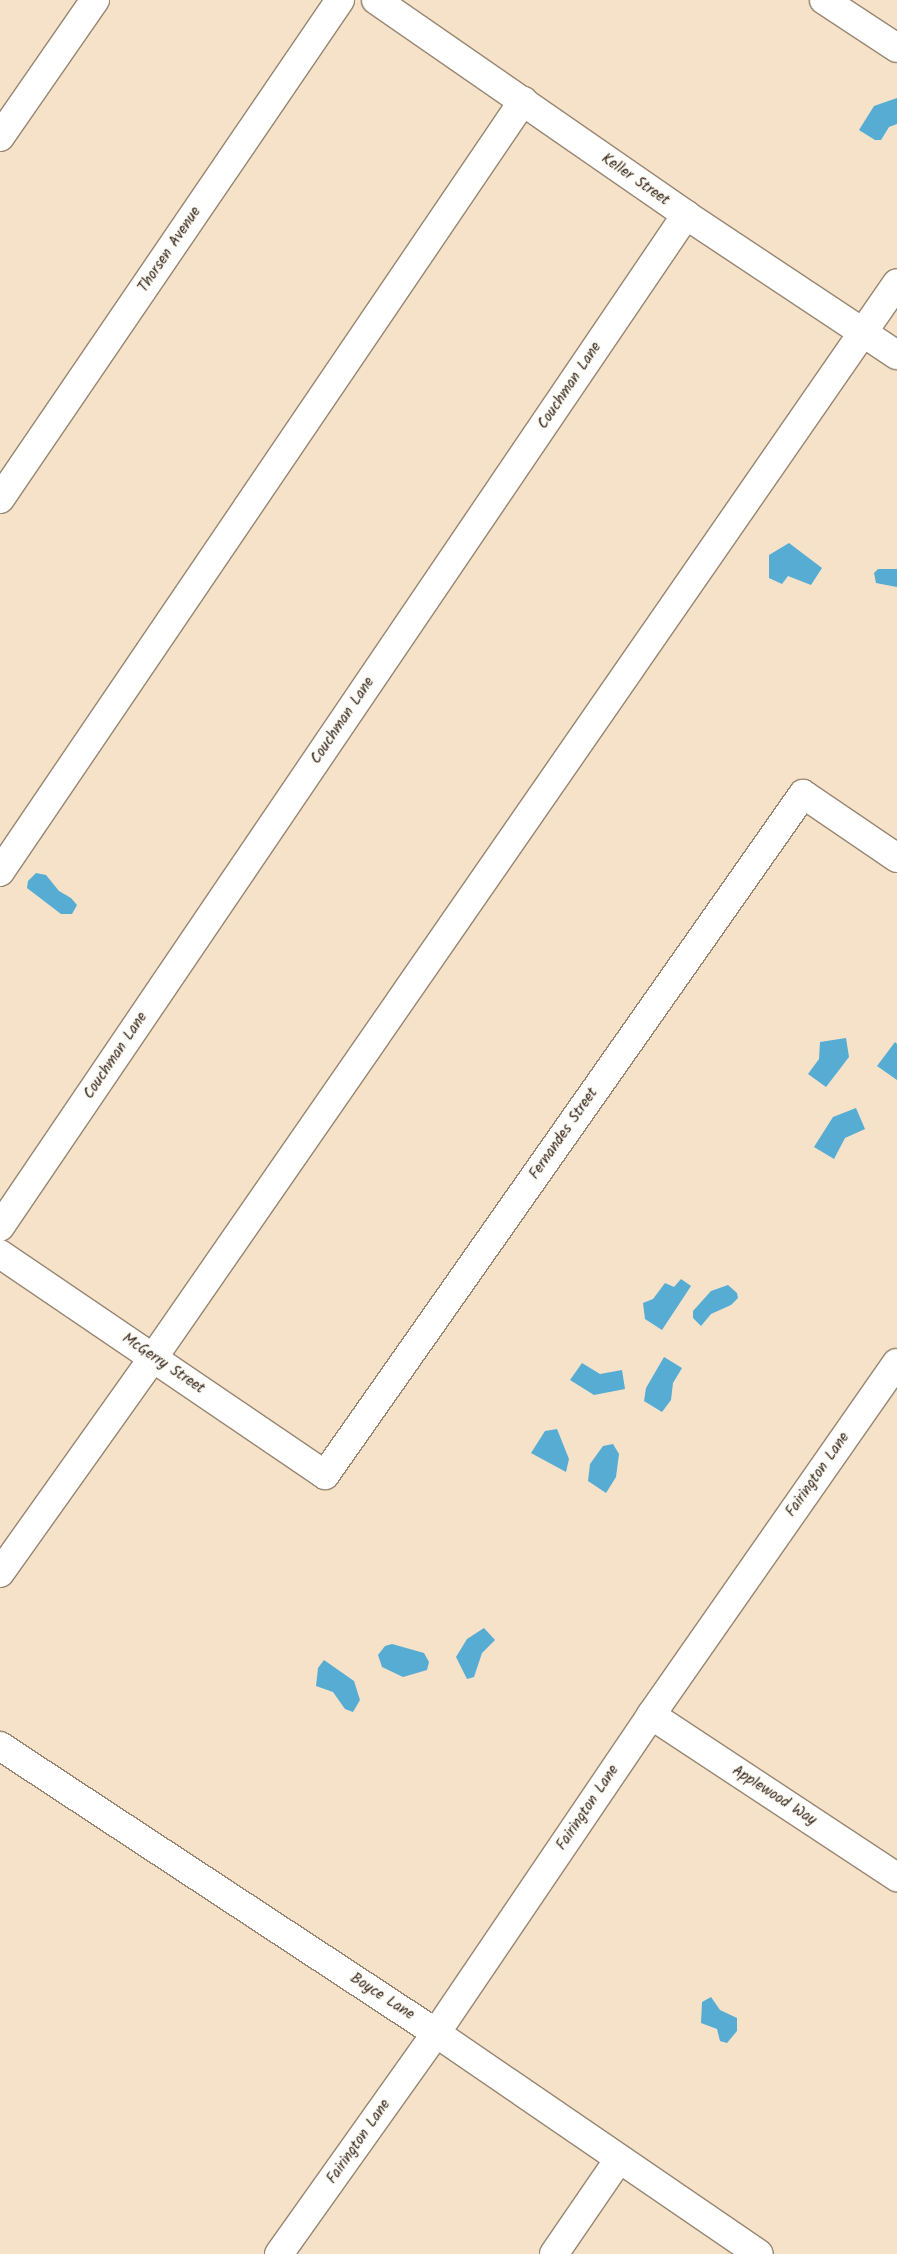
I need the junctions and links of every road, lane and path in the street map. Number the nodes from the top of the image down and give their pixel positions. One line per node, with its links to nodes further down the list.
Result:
1 (95, 0): 7 (street)
2 (340, 0): 12 (street, Thorsen Avenue)
3 (376, 0): 6 (street, Keller Street)
4 (824, 0): 5 (street)
5 (897, 48)
6 (524, 101): 8 (street, Keller Street); 14 (street)
7 (0, 137)
8 (686, 216): 10 (street, Keller Street); 15 (street, Couchman Lane)
9 (897, 283): 10 (street)
10 (862, 332): 11 (street, Keller Street); 17 (street)
11 (897, 355)
12 (0, 499)
13 (897, 858): 19 (street, Fernandes Street)
14 (0, 872)
15 (0, 1227)
16 (0, 1254): 17 (street, McGerry Street)
17 (153, 1358): 19 (street, McGerry Street); 20 (street)
18 (897, 1363): 21 (street, Fairington Lane)
19 (325, 1475)
20 (0, 1573)
21 (651, 1715): 23 (street, Applewood Way); 24 (street, Fairington Lane)
22 (0, 1746): 24 (street, Boyce Lane)
23 (897, 1877)
24 (436, 2033): 25 (street, Boyce Lane); 26 (street, Fairington Lane)
25 (619, 2159): 27 (street); 28 (street, Boyce Lane)
26 (279, 2254)
27 (554, 2254)
28 (759, 2254)

